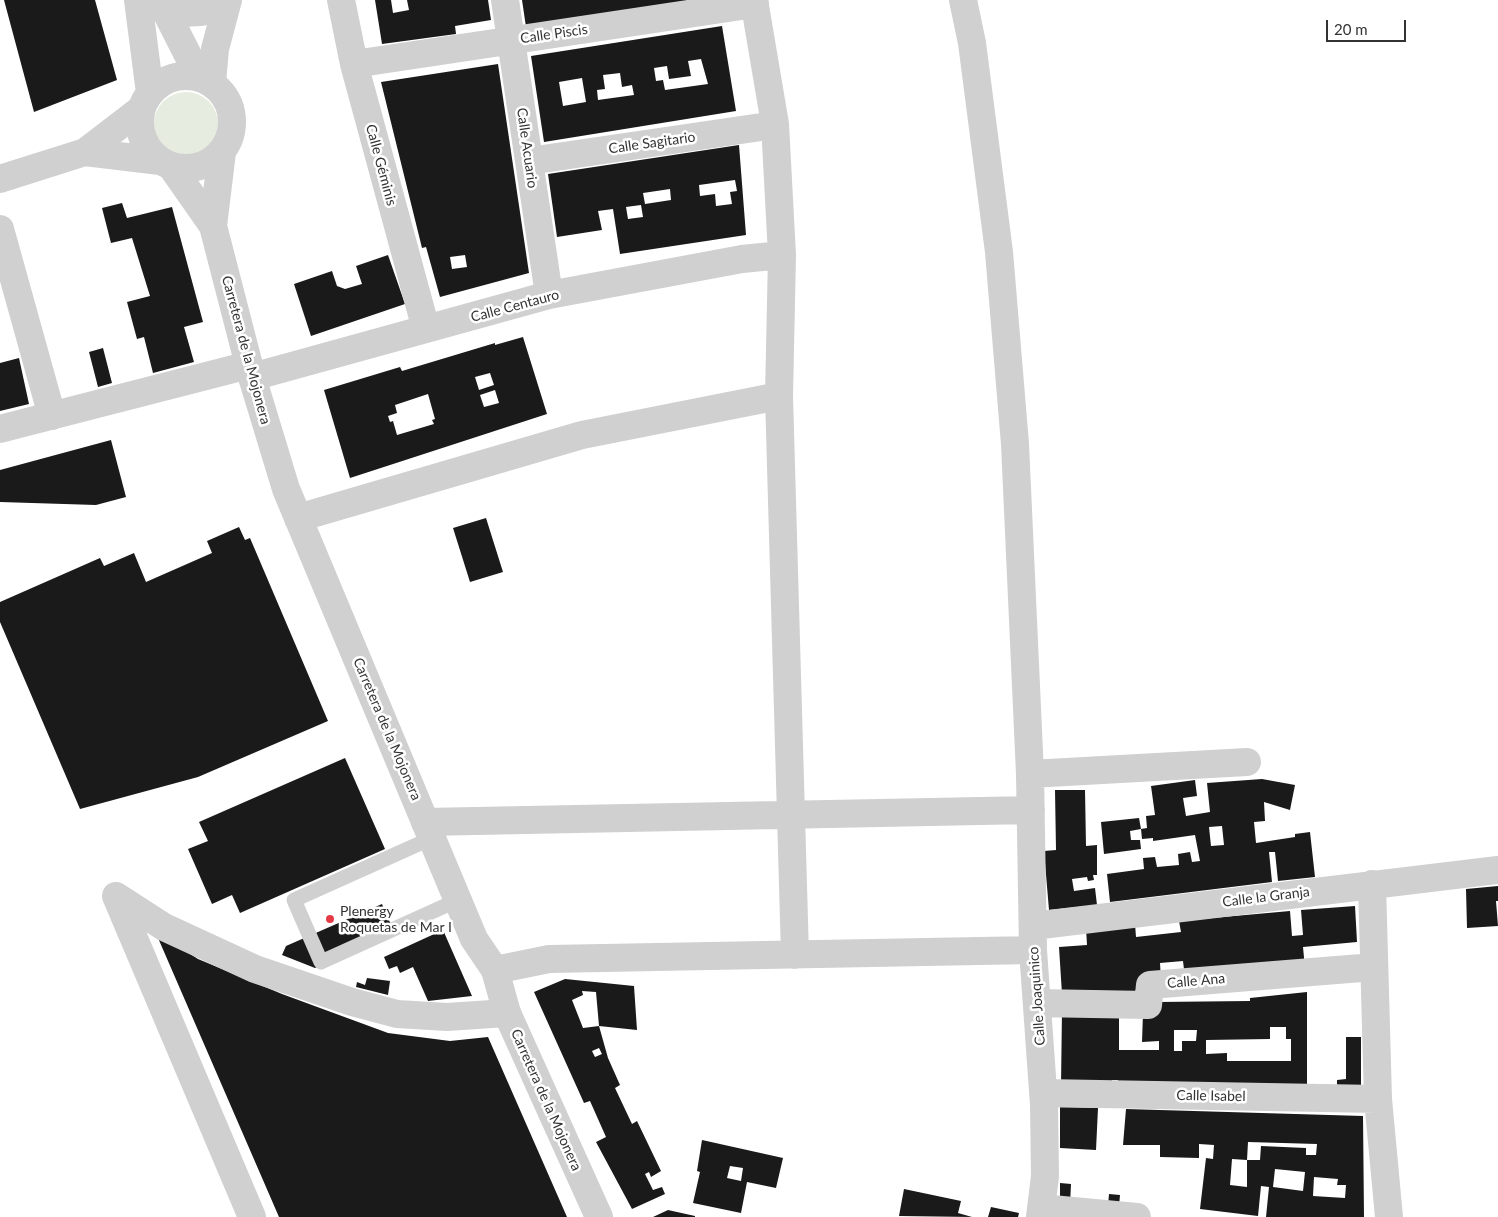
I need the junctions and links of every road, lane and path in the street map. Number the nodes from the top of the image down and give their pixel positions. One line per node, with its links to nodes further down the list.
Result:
1 (340, 0): 8 (street, Calle Géminis)
2 (505, 0): 7 (street, Calle Acuario)
3 (963, 0): 28 (street, Calle Joaquinico)
4 (153, 2): 5 (street); 9 (street); 10 (street)
5 (227, 2): 9 (street)
6 (754, 2): 7 (street, Calle Piscis); 11 (street)
7 (511, 40): 8 (street, Calle Piscis); 14 (street, Calle Acuario)
8 (354, 64): 21 (street, Calle Géminis)
9 (205, 80): 10 (street); 13 (street)
10 (146, 101): 12 (street); 15 (street)
11 (775, 126): 14 (street, Calle Sagitario); 19 (street)
12 (85, 152): 15 (street); 16 (street)
13 (222, 152): 15 (street); 17 (street, Carretera de la Mojonera)
14 (529, 161): 20 (street, Calle Acuario)
15 (166, 163): 17 (street, Carretera de la Mojonera)
16 (0, 179)
17 (213, 226): 22 (street, Carretera de la Mojonera)
18 (0, 229): 24 (street)
19 (782, 254): 20 (street, Calle Centauro); 23 (street)
20 (550, 296): 21 (street, Calle Centauro)
21 (426, 329): 22 (street, Calle Centauro)
22 (251, 371): 24 (street, Calle Centauro); 26 (street, Carretera de la Mojonera)
23 (779, 396): 26 (street); 30 (street)
24 (52, 416): 25 (street, Calle Centauro)
25 (0, 430)
26 (298, 518): 31 (street, Carretera de la Mojonera)
27 (1247, 762): 28 (street)
28 (1030, 774): 29 (street, Calle Joaquinico)
29 (1030, 810): 30 (street); 35 (street, Calle Joaquinico)
30 (791, 815): 31 (street); 36 (street)
31 (429, 830): 34 (street, Carretera de la Mojonera); 34 (lane)
32 (1498, 870): 33 (street, Calle la Granja)
33 (1372, 884): 35 (street, Calle la Granja); 37 (street)
34 (458, 900): 38 (street, Carretera de la Mojonera)
35 (1033, 938): 36 (street, Calle la Granja); 39 (street, Calle Joaquinico)
36 (795, 955): 38 (street, Calle la Granja)
37 (1374, 967): 39 (street, Calle Ana); 42 (street)
38 (495, 970): 40 (street, Carretera de la Mojonera)
39 (1037, 1003): 41 (street, Calle Joaquinico)
40 (507, 1012): 44 (street); 45 (street, Carretera de la Mojonera)
41 (1044, 1093): 42 (street, Calle Isabel); 43 (street, Calle Joaquinico)
42 (1378, 1099): 47 (street)
43 (1041, 1213): 46 (street)
44 (252, 1217)
45 (599, 1217)
46 (1137, 1217)
47 (1390, 1217)

